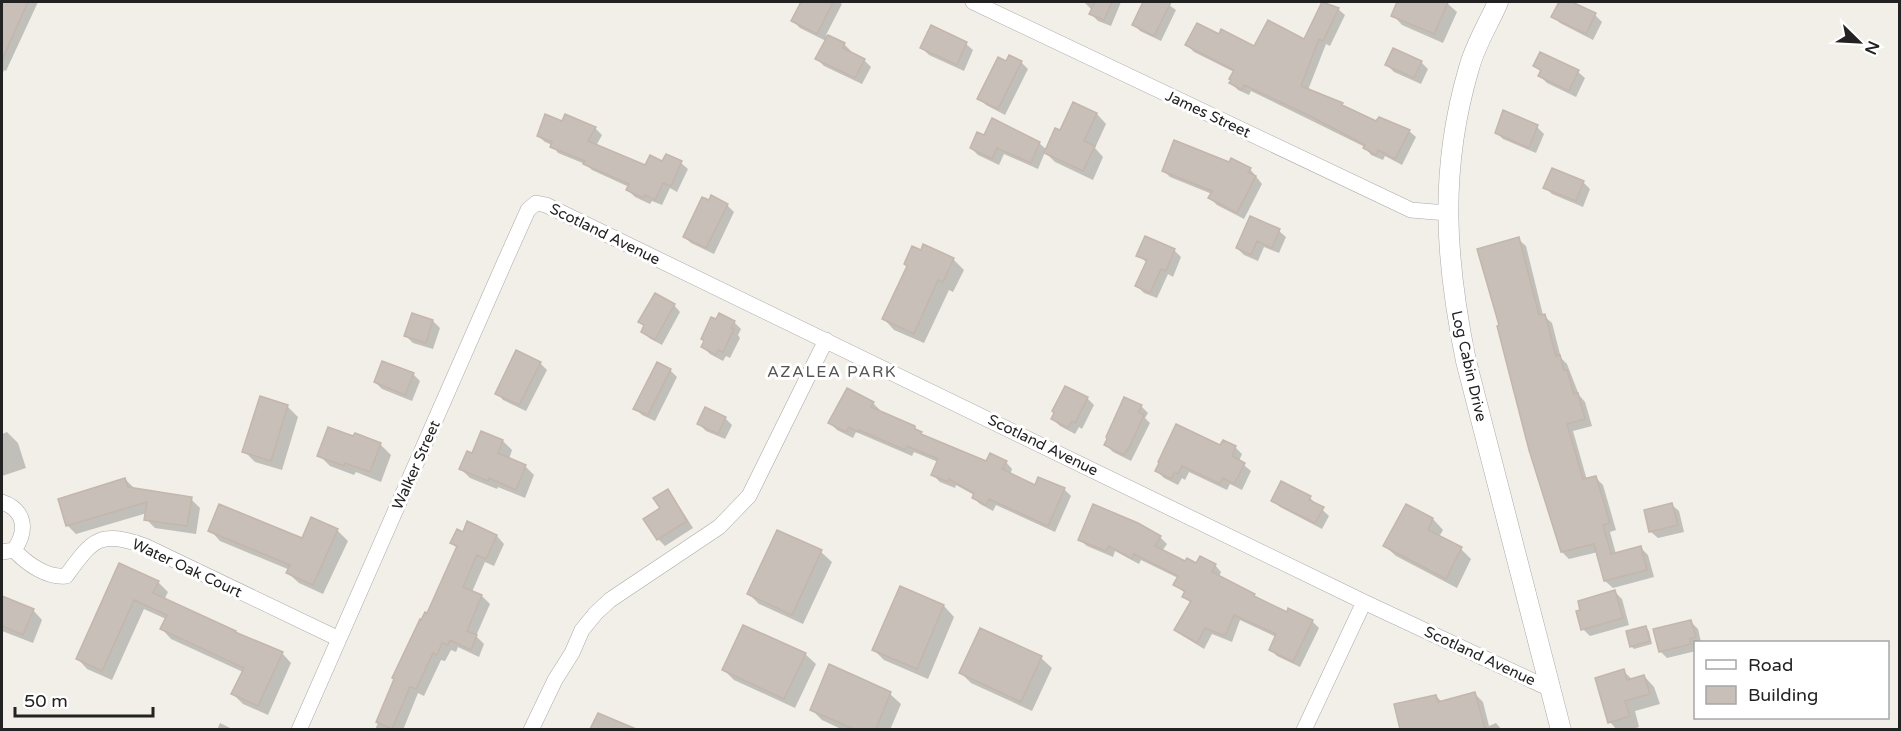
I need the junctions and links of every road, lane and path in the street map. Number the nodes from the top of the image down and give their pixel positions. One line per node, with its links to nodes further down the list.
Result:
1 (973, 2): 4 (street, James Street)
2 (1498, 2): 4 (street, Log Cabin Drive)
3 (536, 203): 5 (street, Scotland Avenue); 9 (street, Walker Street)
4 (1448, 213): 10 (street, Log Cabin Drive)
5 (826, 340): 8 (street, Scotland Avenue); 12 (street)
6 (2, 501): 7 (street, Water Oak Court)
7 (8, 551): 9 (street, Water Oak Court)
8 (1364, 602): 10 (street, Scotland Avenue); 13 (street)
9 (339, 639): 11 (street, Walker Street)
10 (1550, 688): 14 (street, Log Cabin Drive)
11 (299, 729)
12 (531, 729)
13 (1304, 729)
14 (1561, 729)

